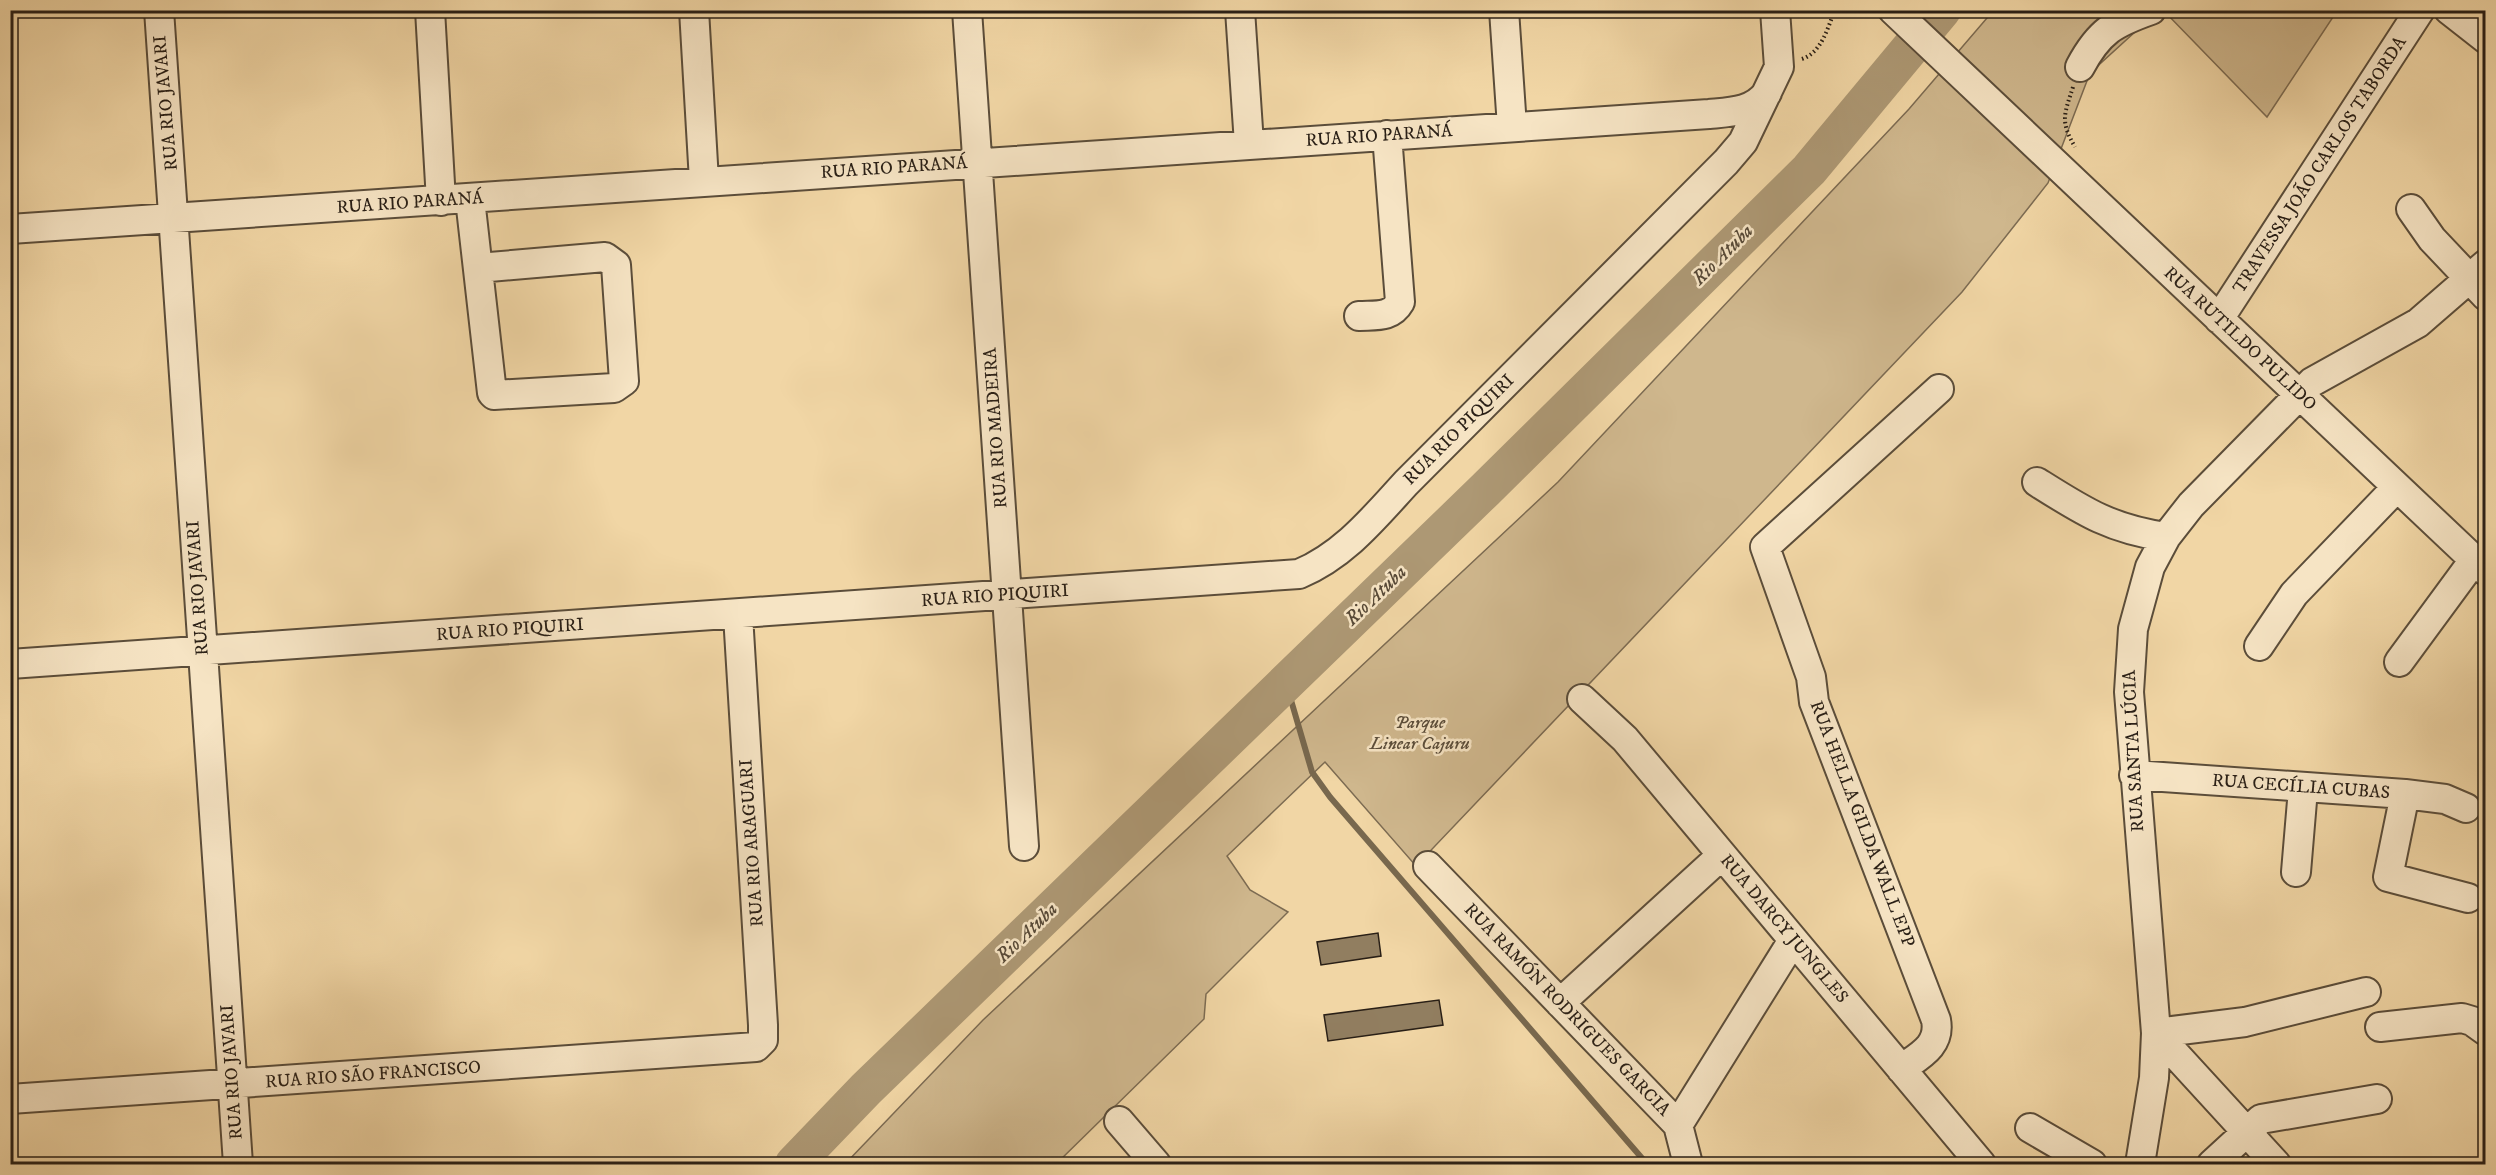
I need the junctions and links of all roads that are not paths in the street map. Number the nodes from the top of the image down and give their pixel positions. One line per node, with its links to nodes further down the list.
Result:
1 (159, 10): 23 (street, RUA RIO JAVARI)
2 (430, 10): 21 (street)
3 (694, 10): 19 (street)
4 (967, 10): 18 (street, RUA RIO MADEIRA)
5 (1240, 10): 17 (street)
6 (1504, 10): 15 (street)
7 (1775, 10): 14 (street)
8 (1893, 10): 28 (street, RUA RUTILDO PULIDO)
9 (2151, 10): 13 (street)
10 (2420, 10): 28 (street, TRAVESSA JOÃO CARLOS TABORDA)
11 (2449, 10): 12 (street)
12 (2486, 39)
13 (2080, 67)
14 (1774, 78): 15 (street, RUA RIO PARANÁ); 35 (street, RUA RIO PIQUIRI)
15 (1512, 127): 16 (street, RUA RIO PARANÁ)
16 (1387, 135): 17 (street, RUA RIO PARANÁ); 27 (street)
17 (1249, 144): 18 (street, RUA RIO PARANÁ)
18 (978, 162): 19 (street, RUA RIO PARANÁ); 35 (street, RUA RIO MADEIRA)
19 (704, 181): 20 (street, RUA RIO PARANÁ)
20 (470, 199): 21 (street, RUA RIO PARANÁ); 25 (street)
21 (441, 201): 23 (street, RUA RIO PARANÁ)
22 (2411, 209): 26 (street)
23 (175, 218): 24 (street, RUA RIO PARANÁ); 38 (street, RUA RIO JAVARI)
24 (10, 229)
25 (478, 268): 25 (street)
26 (2480, 280): 30 (street, RUA SANTA LÚCIA)
27 (1359, 316)
28 (2219, 319): 30 (street, RUA RUTILDO PULIDO)
29 (1939, 389): 58 (street, RUA HELLA GILDA WALL EPP)
30 (2299, 395): 32 (street, RUA RUTILDO PULIDO); 33 (street, RUA SANTA LÚCIA)
31 (2037, 482): 33 (street)
32 (2397, 487): 34 (street, RUA RUTILDO PULIDO); 37 (street)
33 (2166, 537): 42 (street, RUA SANTA LÚCIA)
34 (2480, 566): 39 (street)
35 (1007, 596): 36 (street, RUA RIO PIQUIRI); 46 (street, RUA RIO MADEIRA)
36 (738, 615): 38 (street, RUA RIO PIQUIRI); 57 (street, RUA RIO ARAGUARI)
37 (2259, 646)
38 (202, 651): 40 (street, RUA RIO PIQUIRI); 59 (street, RUA RIO JAVARI)
39 (2399, 662)
40 (10, 664)
41 (1582, 699): 47 (street, RUA DARCY JUNGLES)
42 (2134, 775): 43 (street, RUA CECÍLIA CUBAS); 56 (street, RUA SANTA LÚCIA)
43 (2303, 789): 44 (street, RUA CECÍLIA CUBAS); 49 (street)
44 (2405, 794): 45 (street, RUA CECÍLIA CUBAS); 50 (street)
45 (2466, 808)
46 (1024, 846)
47 (1722, 855): 51 (street, RUA DARCY JUNGLES); 53 (street)
48 (1428, 866): 53 (street, RUA RAMÓN RODRIGUES GARCIA)
49 (2296, 872)
50 (2468, 898)
51 (1793, 940): 58 (street, RUA DARCY JUNGLES); 63 (street)
52 (2366, 992): 56 (street)
53 (1560, 1003): 63 (street, RUA RAMÓN RODRIGUES GARCIA)
54 (2380, 1027): 55 (street)
55 (2486, 1031)
56 (2156, 1034): 65 (street); 71 (street, RUA SANTA LÚCIA)
57 (735, 1049): 59 (street, RUA RIO SÃO FRANCISCO)
58 (1901, 1069): 69 (street, RUA DARCY JUNGLES)
59 (233, 1085): 60 (street, RUA RIO SÃO FRANCISCO); 66 (street, RUA RIO JAVARI)
60 (10, 1099)
61 (2377, 1100): 65 (street)
62 (1119, 1121): 67 (street)
63 (1678, 1125): 68 (street, RUA RAMÓN RODRIGUES GARCIA)
64 (2030, 1128): 70 (street)
65 (2246, 1131): 72 (street); 73 (street)
66 (238, 1164)
67 (1156, 1164)
68 (1688, 1164)
69 (1980, 1164)
70 (2092, 1164)
71 (2140, 1164)
72 (2212, 1164)
73 (2276, 1164)

